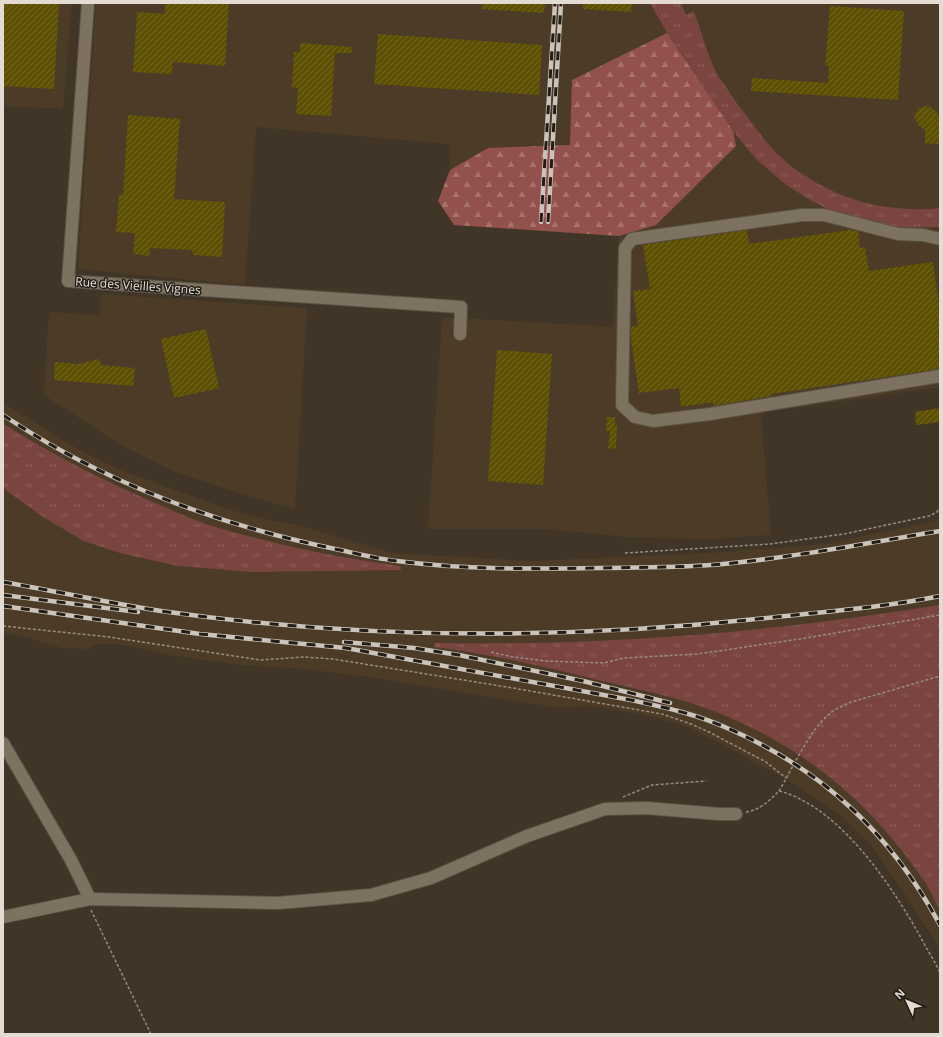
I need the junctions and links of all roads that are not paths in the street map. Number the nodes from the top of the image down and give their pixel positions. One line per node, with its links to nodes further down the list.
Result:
1 (88, 3): 3 (street, Rue des Vieilles Vignes)
2 (940, 239): 4 (street)
3 (460, 334)
4 (940, 376)
5 (3, 743): 7 (street)
6 (736, 814): 7 (street)
7 (90, 899): 8 (street)
8 (3, 917)

